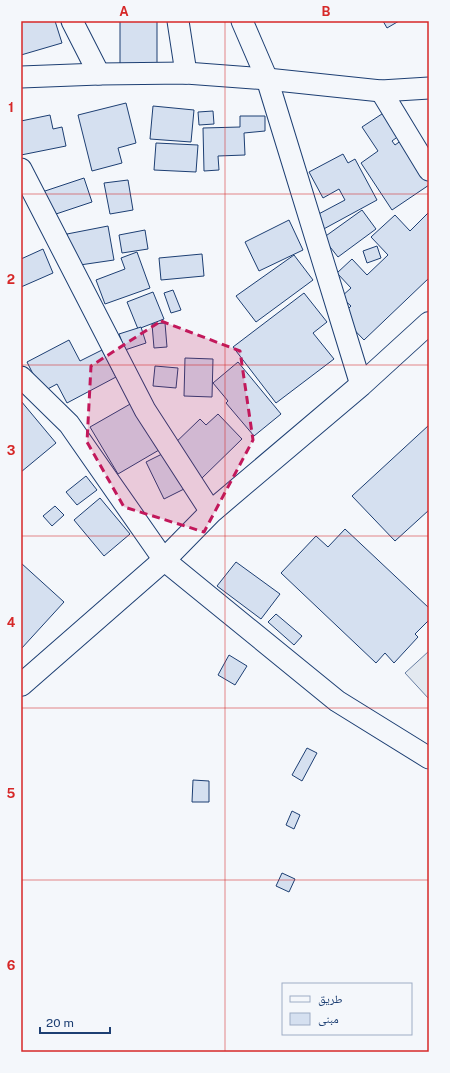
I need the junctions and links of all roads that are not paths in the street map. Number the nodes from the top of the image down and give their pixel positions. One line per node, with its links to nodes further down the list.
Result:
1 (72, 21): 5 (street)
2 (178, 21): 4 (street)
3 (242, 21): 7 (street)
4 (186, 73): 5 (street); 7 (street)
5 (99, 74): 6 (street)
6 (21, 77)
7 (267, 79): 9 (street); 14 (street)
8 (429, 88): 9 (street)
9 (381, 92): 11 (street)
10 (21, 169): 15 (street)
11 (429, 170)
12 (429, 324): 14 (main road)
13 (21, 377): 16 (street)
14 (361, 385): 15 (main road)
15 (211, 512): 16 (main road)
16 (164, 560): 17 (main road); 18 (street)
17 (24, 677)
18 (429, 758)

